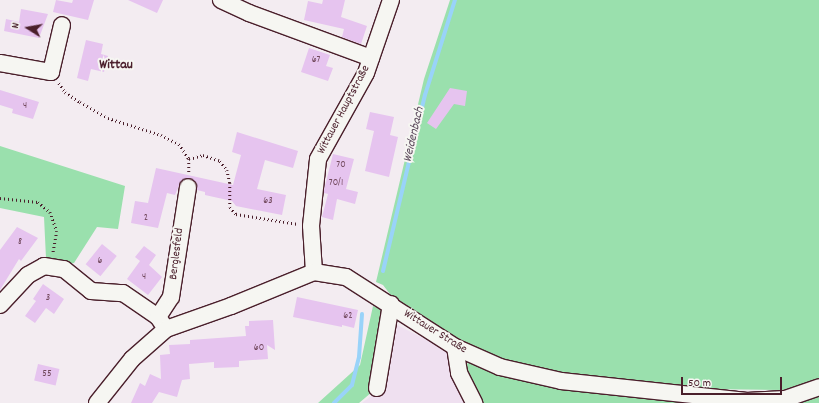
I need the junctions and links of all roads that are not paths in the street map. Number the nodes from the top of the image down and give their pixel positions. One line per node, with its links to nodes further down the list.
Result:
1 (222, 0): 4 (street)
2 (391, 0): 4 (street, Wittauer Hauptstraße)
3 (62, 25): 5 (street)
4 (371, 58): 7 (street, Wittauer Hauptstraße)
5 (0, 64)
6 (188, 187): 10 (street, Berglesfeld)
7 (314, 272): 8 (street, Wittauer Straße); 10 (street)
8 (391, 304): 11 (street, Wittauer Straße); 13 (street)
9 (0, 305): 10 (street)
10 (162, 323): 14 (street)
11 (455, 347): 12 (street, Wittauer Straße); 15 (street)
12 (819, 387)
13 (377, 388)
14 (97, 403)
15 (474, 403)

